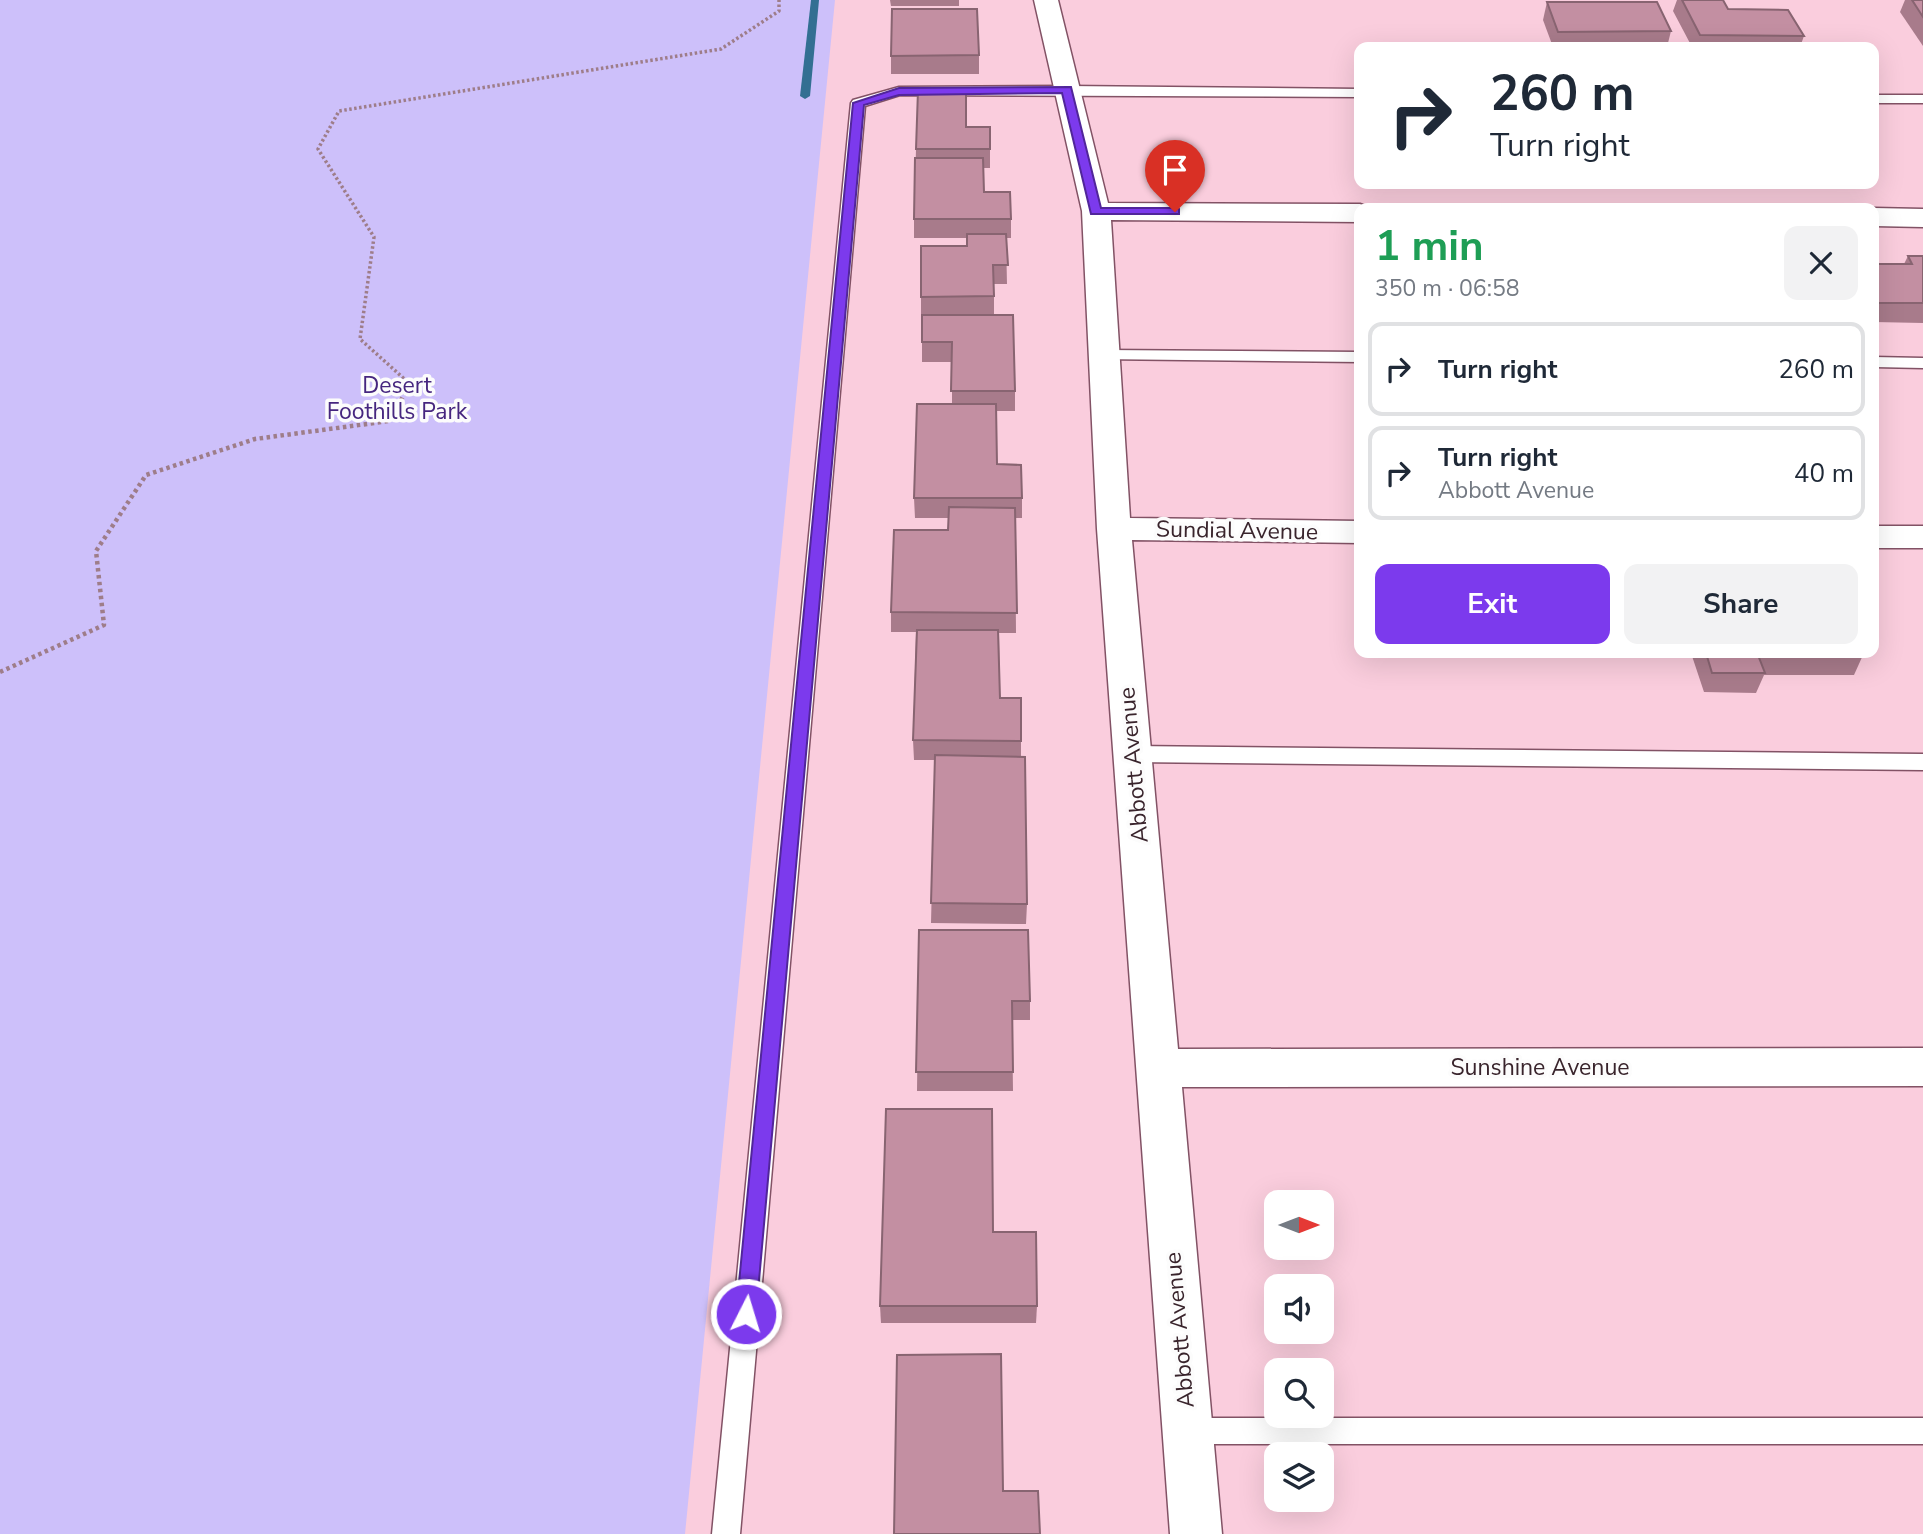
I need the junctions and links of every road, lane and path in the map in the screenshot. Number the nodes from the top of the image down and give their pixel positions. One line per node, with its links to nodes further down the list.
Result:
1 (779, 0): 19 (path)
2 (1046, 0): 3 (street, Abbott Avenue)
3 (1067, 90): 4 (lane); 7 (street, Abbott Avenue); 26 (lane)
4 (1354, 93)
5 (1879, 99): 6 (lane)
6 (1923, 99)
7 (1096, 211): 8 (street); 11 (street, Abbott Avenue)
8 (1354, 213)
9 (1879, 217): 10 (street)
10 (1923, 218)
11 (1104, 355): 12 (lane); 15 (street, Abbott Avenue)
12 (1354, 357)
13 (1879, 362): 14 (lane)
14 (1923, 363)
15 (1114, 529): 16 (street, Sundial Avenue); 20 (street, Abbott Avenue)
16 (1354, 532)
17 (1879, 537): 18 (street)
18 (1923, 537)
19 (0, 672)
20 (1132, 754): 21 (lane); 23 (street, Abbott Avenue)
21 (1923, 762)
22 (1923, 1067): 23 (street, Sunshine Avenue)
23 (1158, 1068): 24 (street, Abbott Avenue)
24 (1187, 1431): 25 (lane); 27 (street, Abbott Avenue)
25 (1923, 1432)
26 (726, 1534)
27 (1196, 1534)

